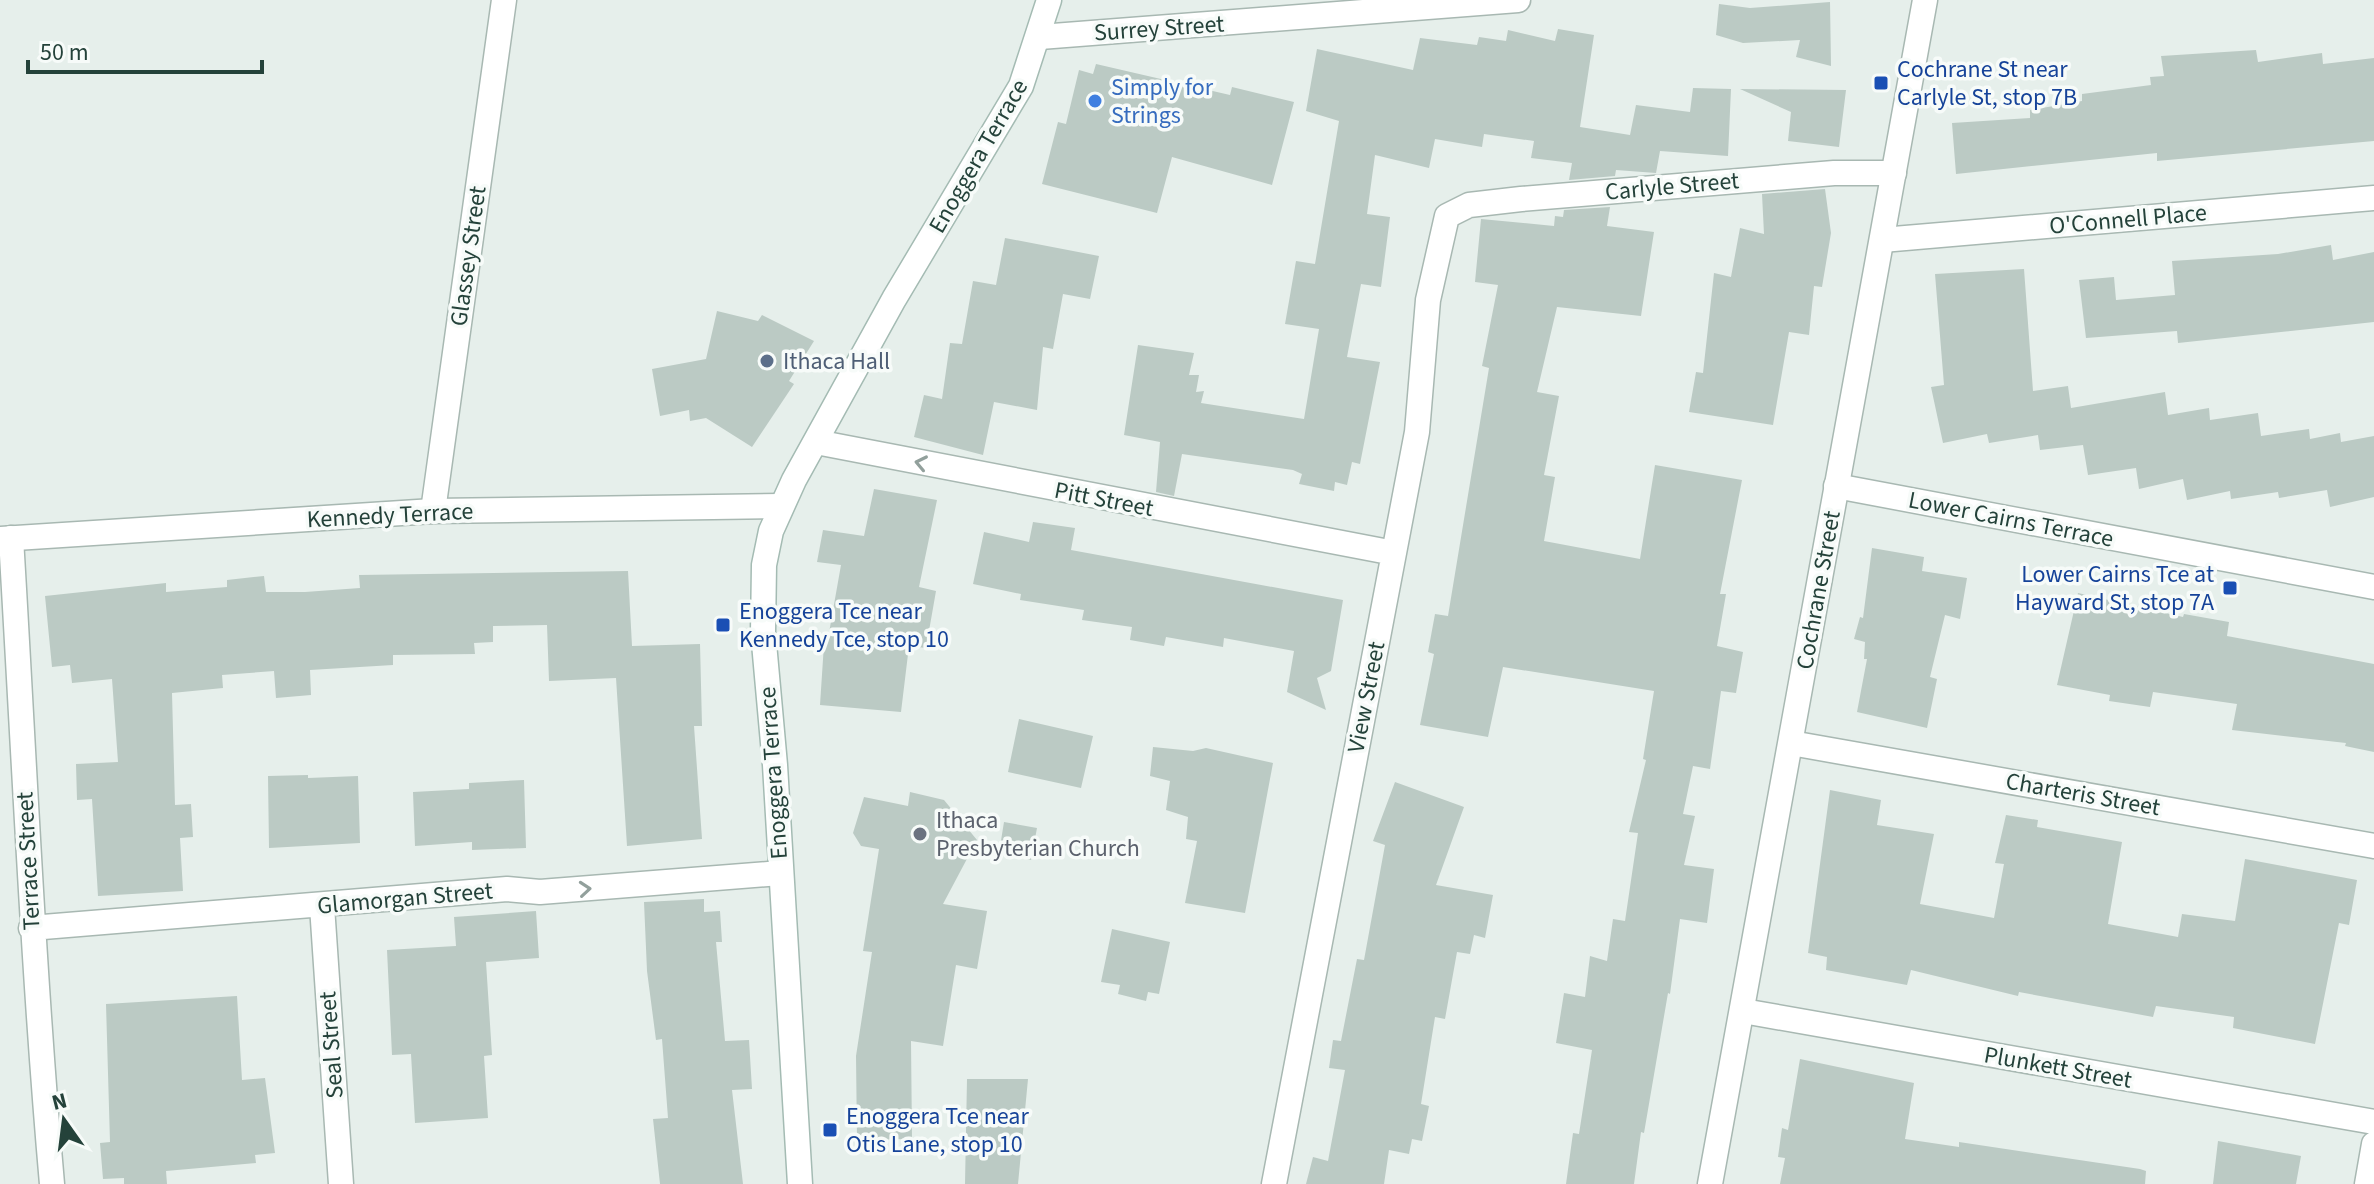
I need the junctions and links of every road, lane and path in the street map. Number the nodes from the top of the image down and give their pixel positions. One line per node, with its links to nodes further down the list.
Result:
1 (504, 0): 13 (street, Glassey Street)
2 (1049, 0): 5 (street, Enoggera Terrace)
3 (1518, 0): 5 (street, Surrey Street)
4 (1925, 0): 6 (street, Cochrane Street)
5 (1040, 37): 10 (street, Enoggera Terrace)
6 (1894, 173): 8 (street, Carlyle Street); 9 (street, Cochrane Street)
7 (2374, 198): 9 (street, O'Connell Place)
8 (1452, 211): 15 (street, View Street)
9 (1882, 240): 11 (street, Cochrane Street)
10 (816, 442): 12 (street, Enoggera Terrace); 15 (street, Pitt Street, one-way to 10)
11 (1836, 486): 16 (street, Lower Cairns Terrace); 17 (street, Cochrane Street)
12 (781, 506): 13 (street, Kennedy Terrace); 19 (street, Enoggera Terrace)
13 (433, 511): 14 (street, Kennedy Terrace)
14 (5, 539): 21 (street, Terrace Street)
15 (1394, 553): 29 (street, View Street)
16 (2374, 587)
17 (1791, 743): 18 (street, Charteris Street); 22 (street, Cochrane Street)
18 (2374, 846)
19 (780, 873): 20 (street, Glamorgan Street, one-way to 19); 28 (street, Enoggera Terrace)
20 (322, 906): 21 (street, Glamorgan Street); 27 (street, Seal Street)
21 (31, 928): 26 (street, Terrace Street)
22 (1743, 1011): 23 (street, Plunkett Street); 25 (street, Cochrane Street)
23 (2374, 1122)
24 (2374, 1144): 30 (street)
25 (1711, 1182)
26 (52, 1184)
27 (341, 1184)
28 (800, 1184)
29 (1274, 1184)
30 (2367, 1184)

